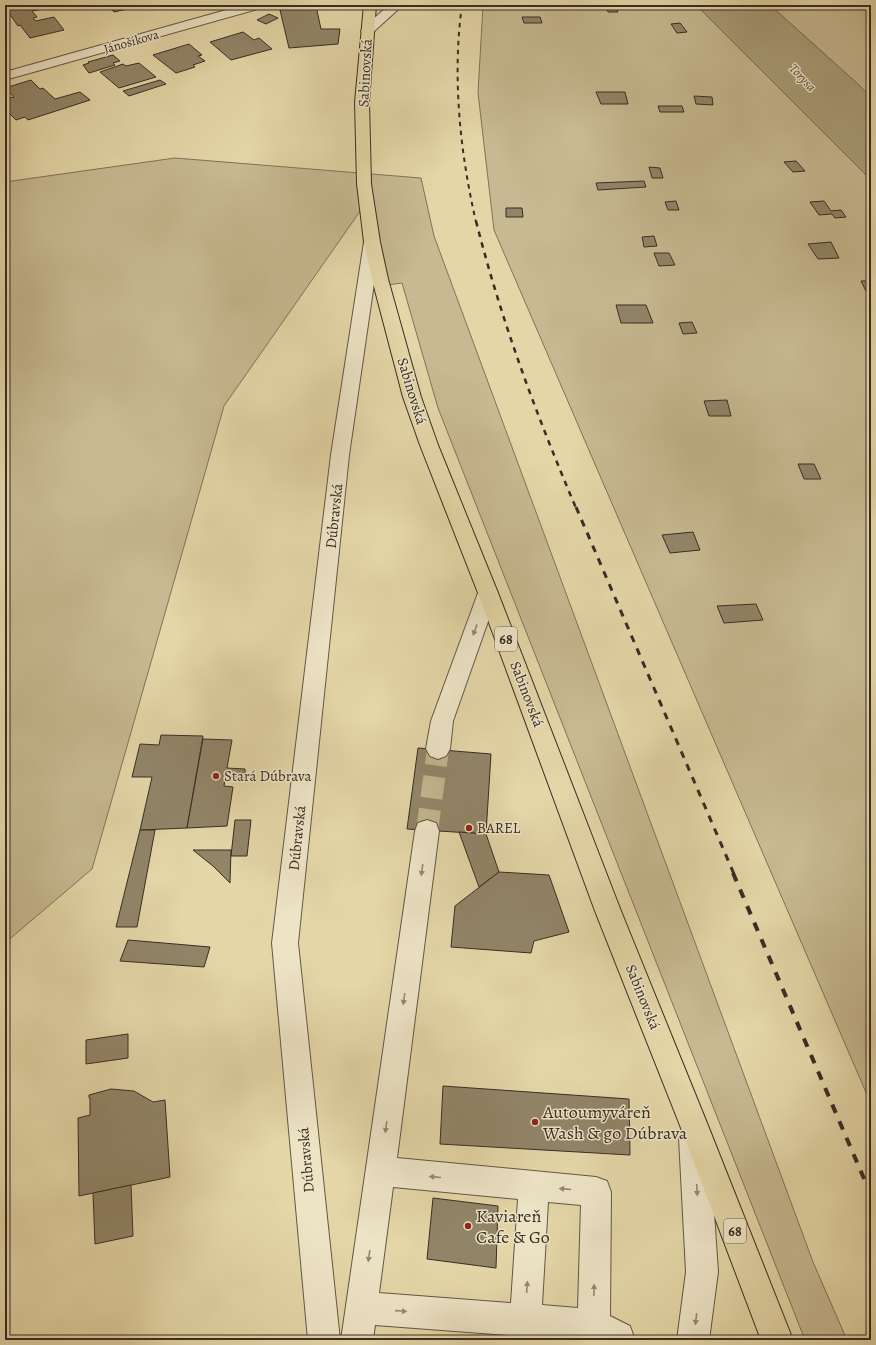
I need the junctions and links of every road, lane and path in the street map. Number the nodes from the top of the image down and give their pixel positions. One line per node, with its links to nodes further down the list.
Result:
1 (257, 5): 5 (street, Jánošíkova)
2 (370, 5): 4 (main road, Sabinovská / 68)
3 (397, 5): 4 (street)
4 (367, 31): 6 (main road, Sabinovská / 68)
5 (5, 76)
6 (372, 242): 7 (main road, Sabinovská / 68); 16 (street, Dúbravská)
7 (488, 593): 8 (street, one-way to 8); 10 (main road, Sabinovská / 68)
8 (438, 749)
9 (427, 831): 11 (street, one-way to 11)
10 (694, 1123): 17 (street, one-way to 17); 18 (main road, Sabinovská / 68)
11 (380, 1171): 12 (street, one-way to 11); 14 (street, one-way to 14)
12 (534, 1186): 13 (street, one-way to 12); 15 (street, one-way to 12)
13 (532, 1330): 14 (street, one-way to 13); 15 (street)
14 (359, 1331)
15 (606, 1332)
16 (324, 1340)
17 (693, 1340)
18 (777, 1340)

